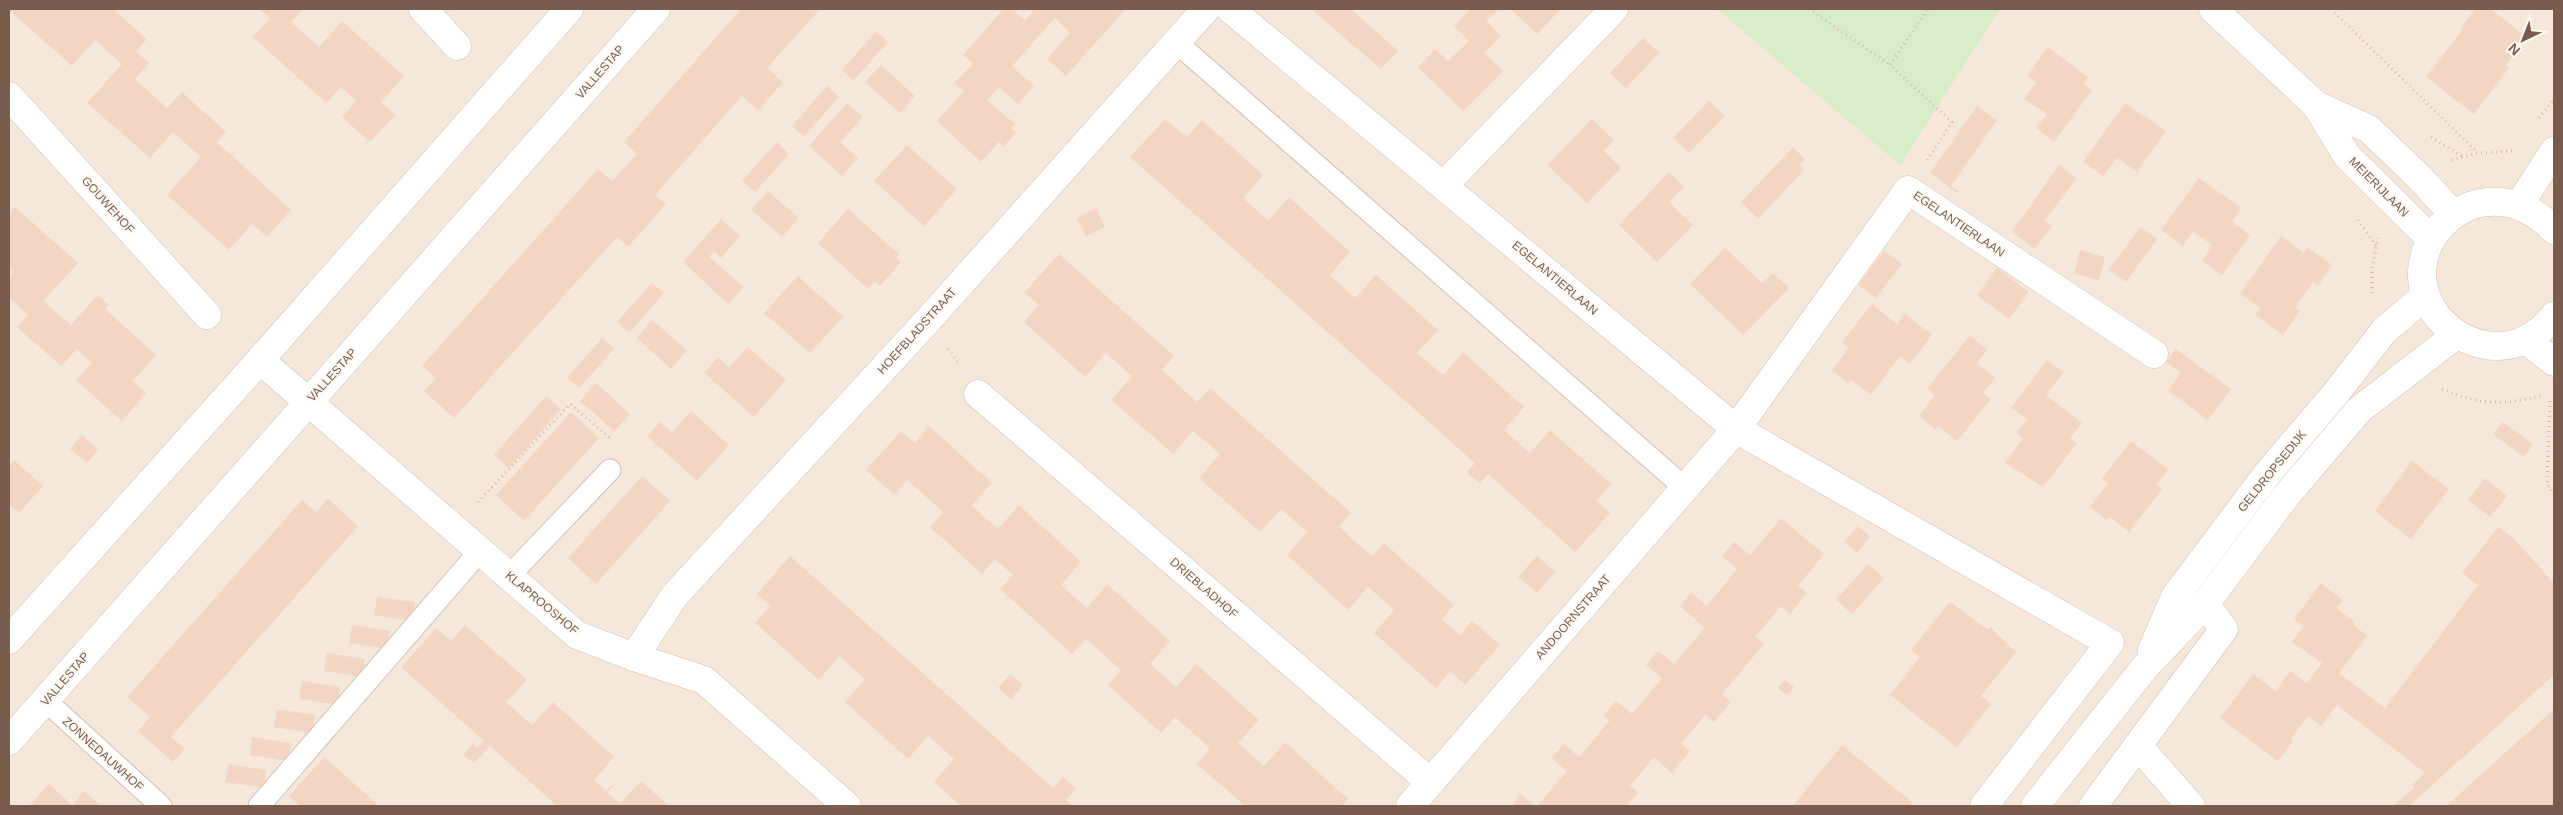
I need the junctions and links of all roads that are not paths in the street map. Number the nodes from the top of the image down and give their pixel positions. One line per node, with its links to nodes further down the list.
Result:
1 (423, 9): 9 (street)
2 (568, 9): 24 (street)
3 (656, 9): 27 (street, VALLESTAP)
4 (1206, 9): 8 (street, HOEFBLADSTRAAT)
5 (1230, 9): 13 (street, EGELANTIERLAAN)
6 (1614, 9): 13 (street)
7 (2213, 9): 11 (street, MEIERIJLAAN)
8 (1176, 42): 30 (lane); 35 (street, HOEFBLADSTRAAT)
9 (458, 46)
10 (9, 96): 19 (street, GOUWEHOF)
11 (2316, 105): 15 (street, MEIERIJLAAN); 17 (street, MEIERIJLAAN)
12 (2554, 151): 14 (street)
13 (1444, 185): 28 (street, EGELANTIERLAAN)
14 (2519, 205): 15 (street); 16 (street)
15 (2453, 214): 17 (street)
16 (2554, 230)
17 (2431, 239): 18 (street)
18 (2426, 295): 21 (street); 36 (street, GELDROPSEDIJK)
19 (207, 315)
20 (2554, 316): 22 (street)
21 (2456, 335): 22 (street); 33 (street, GELDROPSEDIJK)
22 (2526, 340): 25 (street)
23 (2154, 354): 28 (street, EGELANTIERLAAN)
24 (260, 360): 27 (street, KLAPROOSHOF); 34 (street)
25 (2554, 362)
26 (978, 394): 40 (street, DRIEBLADHOF)
27 (308, 402): 31 (street, KLAPROOSHOF); 37 (street, VALLESTAP)
28 (1736, 429): 30 (street, ANDOORNSTRAAT); 45 (street, EGELANTIERLAAN)
29 (610, 470): 32 (lane)
30 (1685, 488): 40 (street, ANDOORNSTRAAT)
31 (480, 551): 32 (street, KLAPROOSHOF); 42 (lane)
32 (509, 576): 35 (street, KLAPROOSHOF)
33 (2205, 604): 36 (street, GELDROPSEDIJK); 39 (street)
34 (9, 640)
35 (634, 657): 43 (street, KLAPROOSHOF)
36 (2145, 667): 46 (street, GELDROPSEDIJK)
37 (46, 701): 38 (street, VALLESTAP); 41 (lane, ZONNEDAUWHOF)
38 (9, 742)
39 (2139, 747): 47 (street); 48 (street)
40 (1430, 782): 44 (street, ANDOORNSTRAAT)
41 (161, 806)
42 (259, 806)
43 (847, 806)
44 (1410, 806)
45 (1984, 806)
46 (2035, 806)
47 (2093, 806)
48 (2191, 806)

